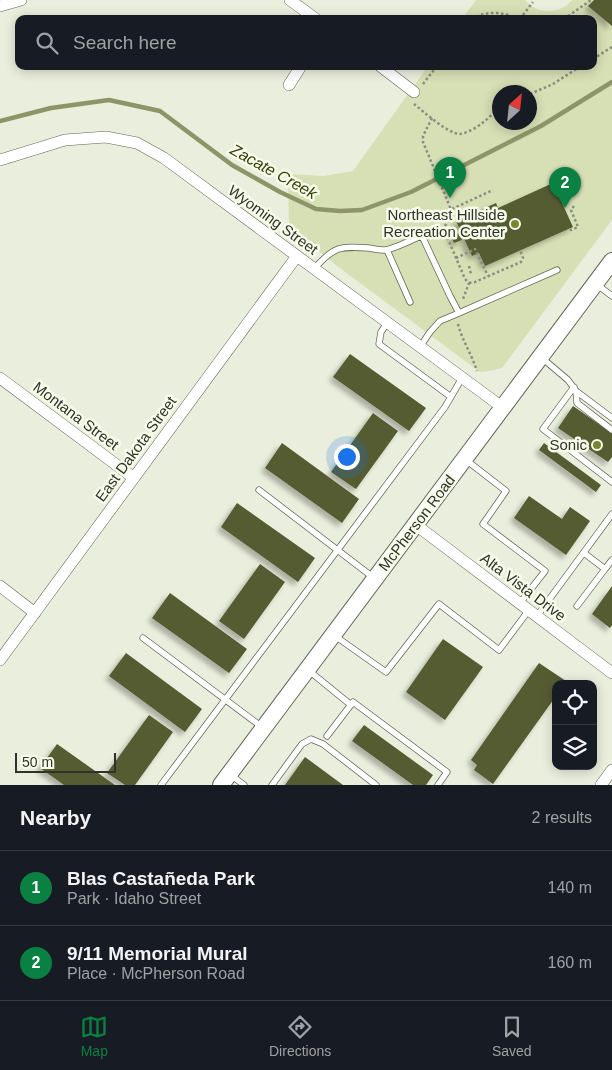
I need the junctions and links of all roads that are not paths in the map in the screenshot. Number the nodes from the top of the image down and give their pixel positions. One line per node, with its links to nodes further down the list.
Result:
1 (290, 0): 4 (street)
2 (15, 1): 3 (street)
3 (0, 6)
4 (311, 15)
5 (298, 70): 7 (street)
6 (385, 70): 8 (street)
7 (289, 85)
8 (415, 94)
9 (0, 160): 11 (street, Wyoming Street)
10 (387, 250): 13 (lane); 17 (lane); 18 (lane)
11 (297, 256): 13 (street, Wyoming Street); 30 (street, East Dakota Street)
12 (612, 261): 15 (main road, McPherson Road)
13 (314, 269): 19 (street, Wyoming Street)
14 (556, 270): 18 (lane)
15 (595, 283): 16 (lane); 21 (main road, McPherson Road)
16 (612, 296)
17 (410, 302)
18 (459, 313): 20 (lane)
19 (387, 323): 20 (street, Wyoming Street); 25 (lane)
20 (420, 347): 23 (street, Wyoming Street)
21 (541, 357): 24 (lane); 26 (main road, McPherson Road)
22 (0, 378): 30 (street, Montana Street)
23 (462, 378): 25 (lane); 26 (street, Wyoming Street)
24 (575, 389): 27 (lane); 28 (lane); 31 (lane)
25 (450, 397): 35 (lane)
26 (502, 408): 29 (main road, McPherson Road)
27 (612, 418)
28 (612, 430)
29 (464, 459): 34 (main road, McPherson Road); 42 (lane)
30 (134, 478): 43 (street, East Dakota Street)
31 (612, 482)
32 (259, 490): 35 (lane)
33 (612, 514): 36 (lane)
34 (416, 525): 39 (main road, McPherson Road); 42 (street, Alta Vista Drive)
35 (338, 550): 39 (lane); 49 (lane)
36 (584, 552): 38 (lane); 42 (lane)
37 (612, 560): 38 (lane)
38 (605, 569): 41 (lane)
39 (375, 579): 44 (main road, McPherson Road)
40 (0, 586): 43 (street)
41 (578, 606)
42 (529, 610): 44 (lane); 48 (street, Alta Vista Drive)
43 (35, 612): 46 (street, East Dakota Street)
44 (334, 634): 47 (main road, McPherson Road)
45 (144, 638): 49 (lane)
46 (0, 660)
47 (307, 670): 50 (lane); 51 (main road, McPherson Road)
48 (612, 673)
49 (226, 699): 51 (lane); 55 (lane)
50 (350, 705): 52 (lane); 59 (lane)
51 (264, 728): 54 (main road, McPherson Road)
52 (327, 736)
53 (612, 770): 60 (street)
54 (225, 780): 56 (lane)
55 (162, 785)
56 (244, 785)
57 (272, 785): 58 (lane)
58 (376, 785)
59 (438, 785)
60 (601, 785)

